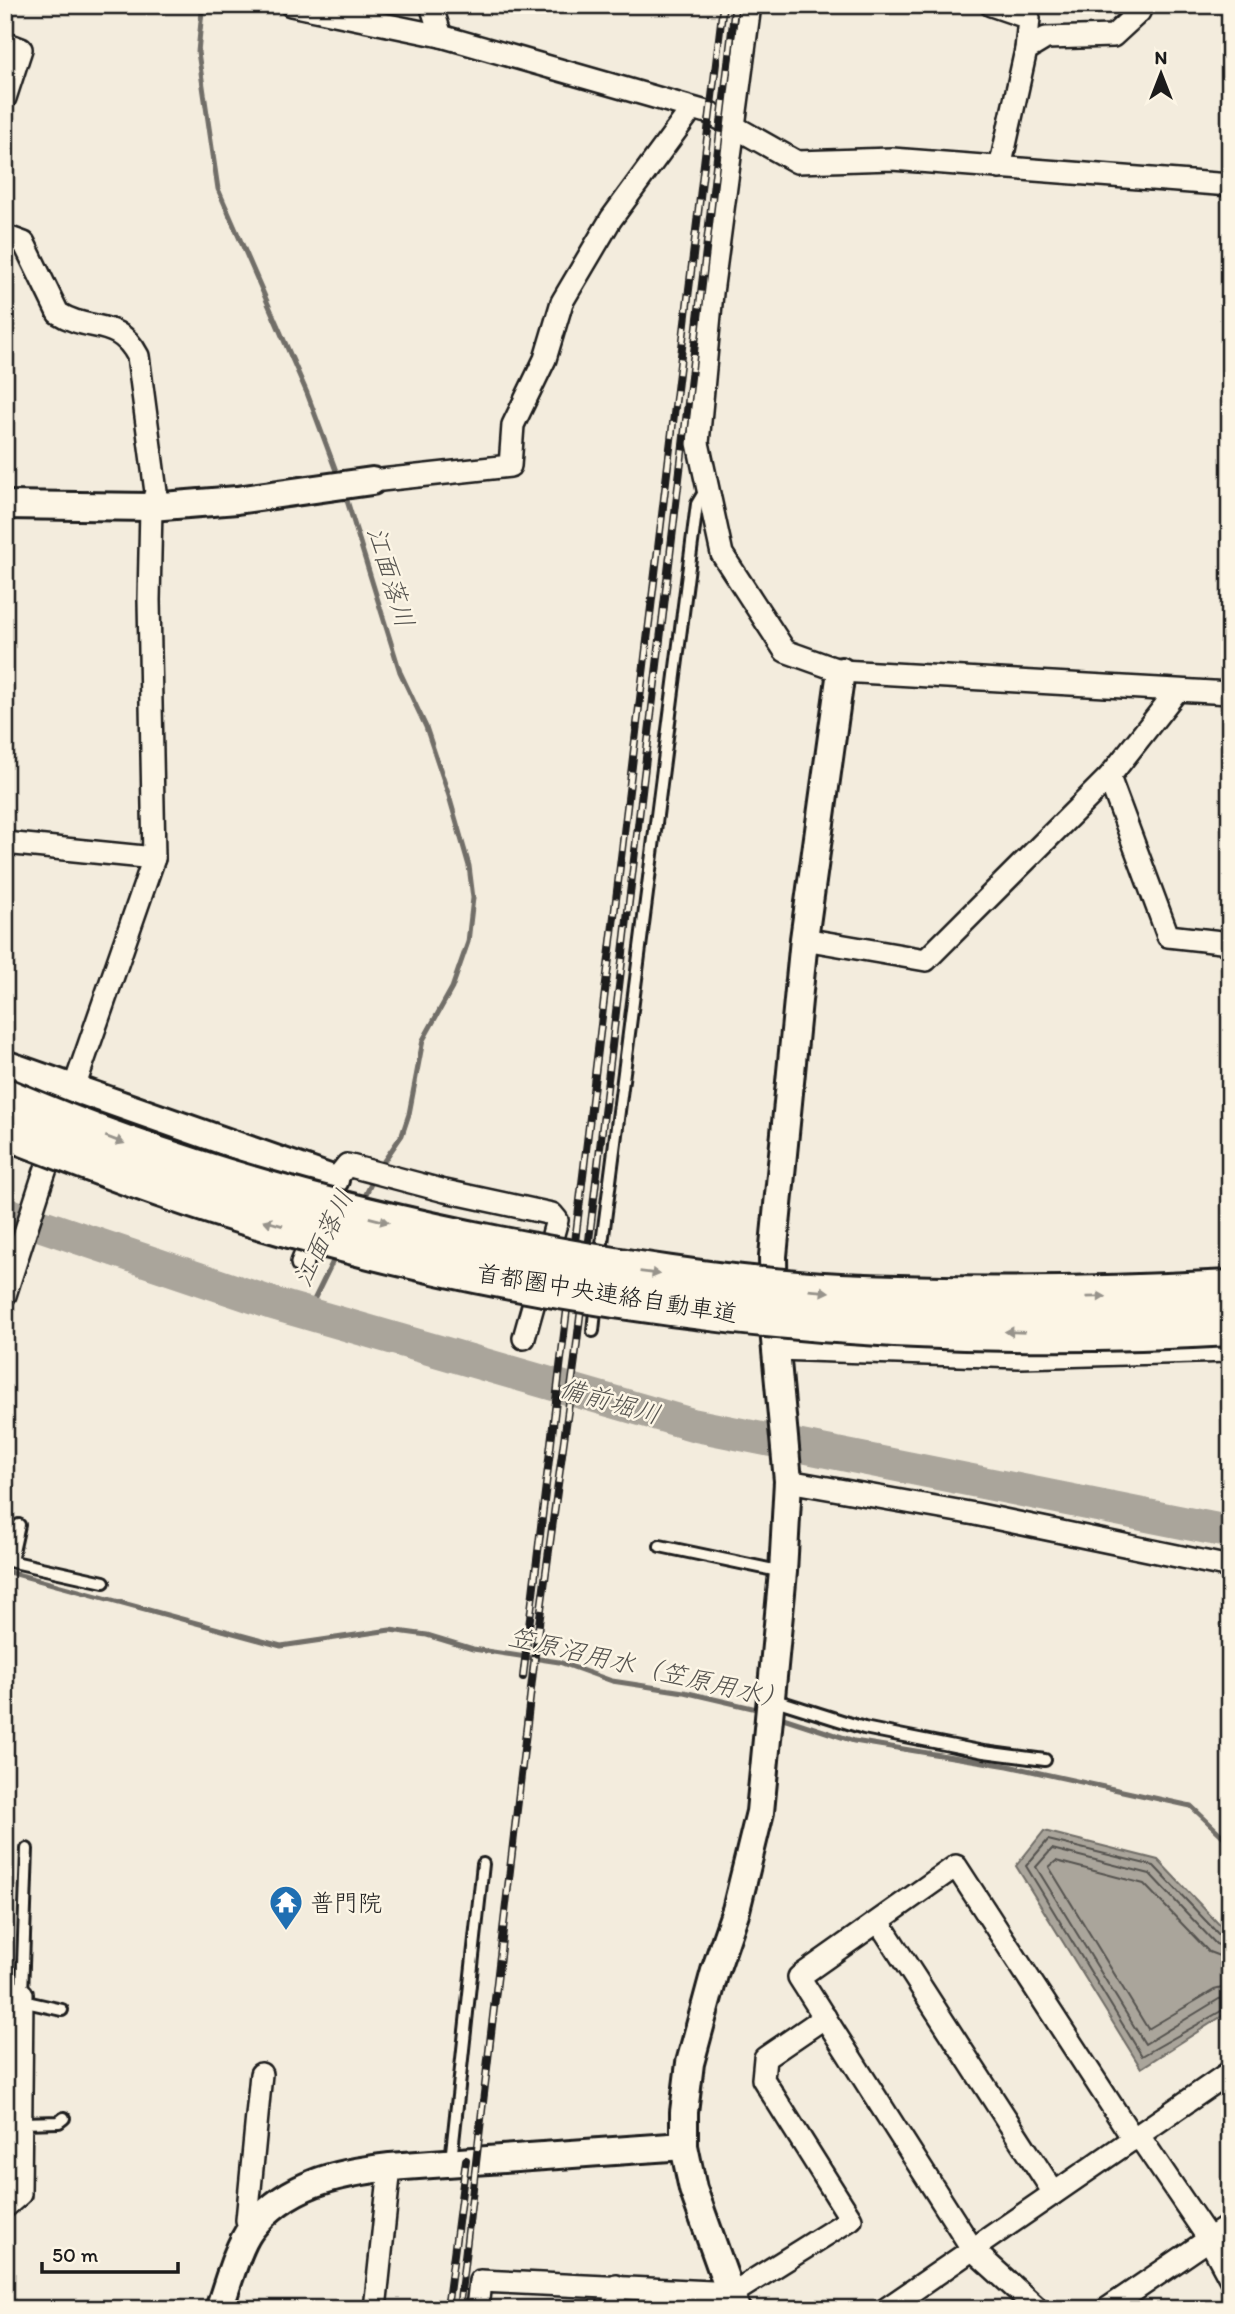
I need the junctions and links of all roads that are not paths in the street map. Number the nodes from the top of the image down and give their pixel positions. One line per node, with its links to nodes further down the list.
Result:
1 (291, 5): 6 (street)
2 (431, 5): 6 (street)
3 (750, 5): 11 (street)
4 (991, 5): 8 (street)
5 (1142, 5): 8 (street)
6 (441, 36): 10 (street)
7 (5, 43): 9 (street)
8 (1026, 50): 12 (street)
9 (5, 98)
10 (691, 110): 11 (street); 15 (street)
11 (734, 128): 12 (street); 16 (street)
12 (1000, 168): 13 (street)
13 (1230, 185)
14 (5, 236): 18 (street)
15 (352, 484): 18 (street)
16 (708, 487): 19 (street); 36 (lane)
17 (5, 505): 18 (street)
18 (151, 507): 24 (street)
19 (841, 671): 20 (street); 25 (street)
20 (1176, 692): 21 (street); 22 (street)
21 (1230, 693)
22 (1109, 777): 25 (street); 26 (street)
23 (5, 844): 24 (street)
24 (155, 858): 28 (street)
25 (804, 939): 38 (street)
26 (1230, 943)
27 (5, 1064): 28 (street)
28 (74, 1091): 31 (street); 34 (street)
29 (5, 1098): 33 (highway, 首都圏中央連絡自動車道, one-way to 33, bridge)
30 (5, 1129): 35 (highway, 首都圏中央連絡自動車道, one-way to 30, bridge)
31 (335, 1180): 32 (street); 37 (street)
32 (302, 1263)
33 (1230, 1290)
34 (5, 1295)
35 (1230, 1326)
36 (593, 1331)
37 (524, 1338)
38 (775, 1349): 39 (street); 40 (street)
39 (1230, 1351)
40 (788, 1479): 44 (street); 45 (street)
41 (19, 1525): 43 (lane)
42 (660, 1546): 45 (lane)
43 (8, 1560): 46 (lane)
44 (1230, 1567)
45 (783, 1572): 47 (street)
46 (104, 1582)
47 (768, 1709): 48 (lane); 60 (street)
48 (1045, 1760)
49 (27, 1849): 52 (lane)
50 (483, 1864): 61 (lane)
51 (879, 1922): 54 (street); 59 (street); 63 (street)
52 (16, 1995): 53 (lane); 58 (street)
53 (62, 2010)
54 (825, 2017): 68 (street); 71 (street)
55 (1230, 2072): 59 (street)
56 (261, 2074): 66 (street)
57 (64, 2118): 58 (lane)
58 (16, 2120): 64 (street)
59 (1136, 2138): 63 (street); 67 (street)
60 (684, 2146): 61 (street); 71 (street)
61 (451, 2163): 62 (street)
62 (390, 2167): 66 (street); 73 (street)
63 (1054, 2193): 68 (street)
64 (5, 2207)
65 (1230, 2225): 67 (street)
66 (250, 2230): 72 (street)
67 (1209, 2239): 69 (street); 78 (street)
68 (973, 2249): 76 (street); 77 (street)
69 (1230, 2278)
70 (616, 2286): 71 (street); 74 (street); 75 (street)
71 (734, 2301)
72 (219, 2309)
73 (375, 2309)
74 (477, 2309)
75 (613, 2309)
76 (886, 2309)
77 (1038, 2309)
78 (1107, 2309)

